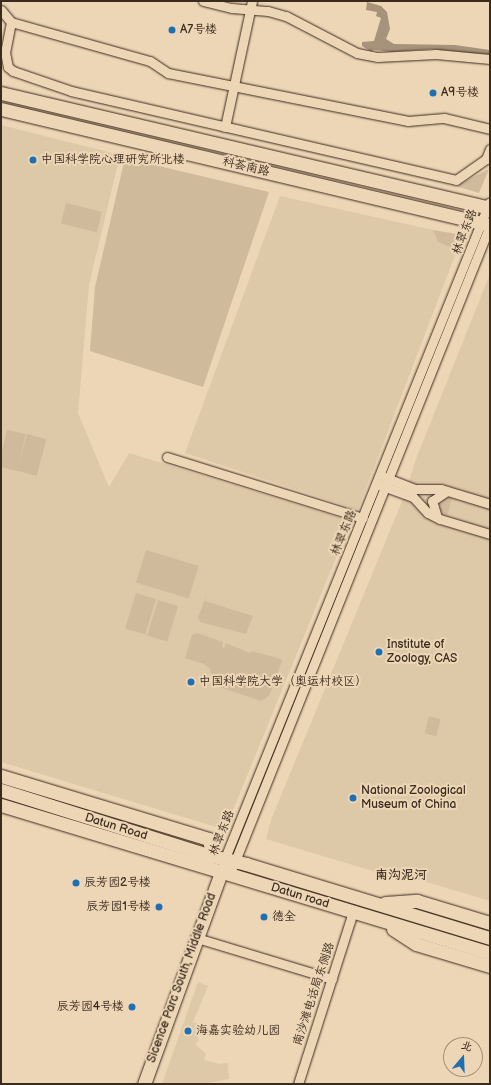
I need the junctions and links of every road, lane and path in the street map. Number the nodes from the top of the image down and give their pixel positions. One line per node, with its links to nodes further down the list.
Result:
1 (203, 1): 2 (street)
2 (251, 5): 5 (street); 8 (street)
3 (1, 10): 4 (street)
4 (11, 22): 8 (street); 9 (street)
5 (490, 60)
6 (1, 93): 11 (street, 科荟南路)
7 (1, 109): 11 (street, 科荟南路)
8 (225, 127): 10 (street)
9 (490, 129)
10 (490, 149)
11 (488, 216): 13 (street, 林翠东路)
12 (167, 457): 17 (street)
13 (382, 481): 14 (street); 16 (street); 17 (street, 林翠东路); 22 (street, 林翠东路)
14 (447, 491): 15 (street); 16 (street)
15 (490, 504)
16 (437, 517): 18 (street)
17 (363, 518): 22 (street, 林翠东路)
18 (490, 534)
19 (1, 776): 22 (street)
20 (1, 790): 22 (street, Datun Road)
21 (1, 805): 22 (street, Datun Road)
22 (224, 866): 23 (street, Datun road); 24 (street, Datun road); 28 (street, Sicence Parc South, Middle Road); 32 (street)
23 (377, 904): 26 (street, Datun road); 27 (street, Datun road)
24 (353, 912): 25 (street, Datun road); 31 (street, 南沙滩电话局东侧路)
25 (378, 920): 29 (street, Datun road); 30 (street, Datun road)
26 (490, 923)
27 (490, 938)
28 (199, 939): 31 (street); 33 (street, Sicence Parc South, Middle Road); 34 (street)
29 (490, 954)
30 (490, 966)
31 (332, 979): 35 (street, 南沙滩电话局东侧路)
32 (139, 1084)
33 (144, 1084)
34 (148, 1084)
35 (298, 1084)

